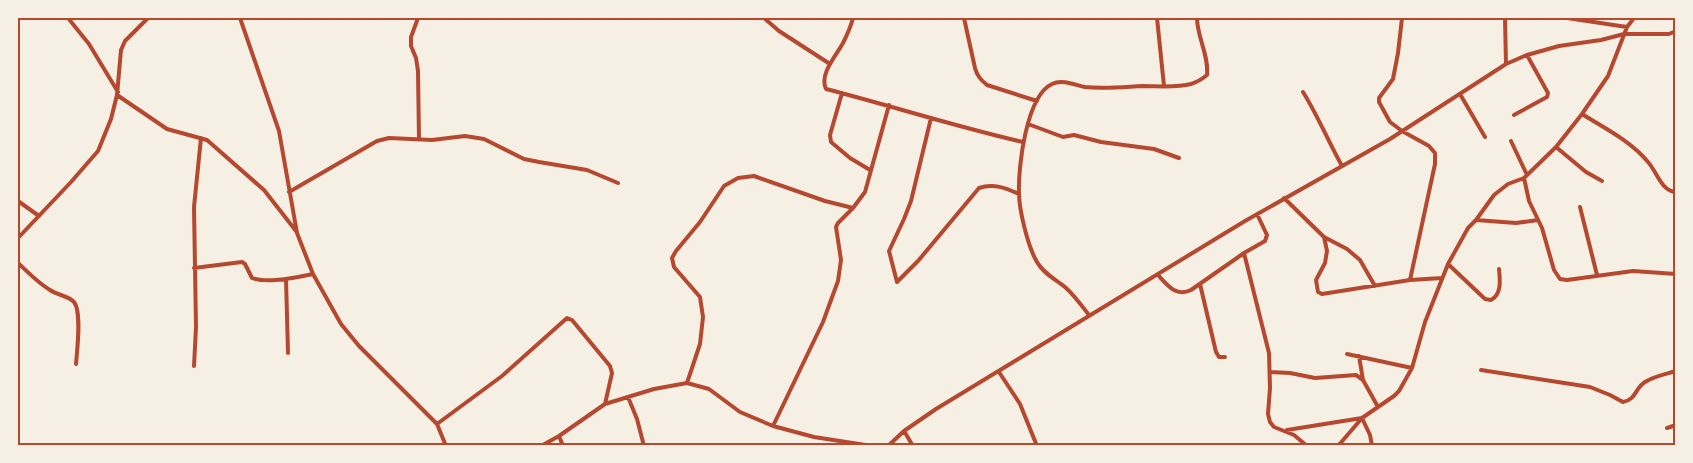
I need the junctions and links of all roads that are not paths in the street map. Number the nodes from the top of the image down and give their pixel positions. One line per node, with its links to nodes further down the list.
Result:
1 (68, 18): 23 (street)
2 (148, 18): 23 (street)
3 (240, 18): 44 (street)
4 (418, 18): 34 (street)
5 (764, 18): 18 (street)
6 (853, 18): 18 (street)
7 (964, 18): 25 (street)
8 (1157, 18): 20 (street)
9 (1197, 18): 20 (street)
10 (1402, 18): 31 (street)
11 (1505, 18): 19 (street)
12 (1568, 18): 14 (street)
13 (1634, 18): 14 (street)
14 (1626, 27): 16 (street)
15 (1676, 31): 16 (street)
16 (1624, 34): 17 (street); 27 (street)
17 (1527, 55): 19 (street); 28 (street)
18 (830, 64): 22 (street)
19 (1506, 64): 24 (street)
20 (1164, 86): 25 (street)
21 (1303, 92): 39 (street)
22 (842, 93): 26 (street); 40 (street)
23 (118, 94): 33 (street); 52 (street)
24 (1460, 94): 31 (street); 32 (street)
25 (1037, 101): 30 (street)
26 (889, 105): 29 (street); 40 (street)
27 (1582, 114): 37 (street); 45 (street)
28 (1514, 115)
29 (931, 118): 35 (street); 46 (street)
30 (1028, 124): 35 (street); 38 (street)
31 (1402, 131): 39 (street); 69 (street)
32 (1485, 137)
33 (201, 138): 55 (street); 61 (street)
34 (419, 139): 43 (street); 44 (street)
35 (1023, 142): 46 (street)
36 (1511, 142): 41 (street)
37 (1556, 147): 41 (street); 42 (street)
38 (1179, 158)
39 (1342, 166): 47 (street)
40 (870, 170): 50 (street)
41 (1526, 176): 53 (street); 54 (street)
42 (1602, 181)
43 (618, 183)
44 (289, 192): 55 (street)
45 (1676, 192)
46 (1019, 194): 72 (street)
47 (1284, 198): 51 (street); 56 (street)
48 (18, 201): 52 (street)
49 (1580, 207): 66 (street)
50 (853, 208): 85 (street); 92 (street)
51 (1257, 214): 58 (street); 65 (street)
52 (39, 216): 57 (street)
53 (1476, 220): 54 (street); 60 (street)
54 (1538, 220): 66 (street)
55 (297, 233): 63 (street)
56 (1324, 236): 71 (street); 71 (street)
57 (18, 238)
58 (1244, 252): 70 (street); 83 (street)
59 (18, 263): 77 (street)
60 (1448, 264): 62 (street); 67 (street)
61 (194, 268): 68 (street); 78 (street)
62 (1499, 269)
63 (313, 274): 68 (street); 90 (street)
64 (1676, 274): 66 (street)
65 (1158, 275): 70 (street); 72 (street)
66 (1598, 275)
67 (1442, 278): 69 (street); 79 (street)
68 (286, 279): 73 (street)
69 (1410, 280): 71 (street)
70 (1200, 284): 76 (street)
71 (1375, 286)
72 (1090, 315): 82 (street)
73 (288, 353)
74 (1346, 354): 75 (street)
75 (1359, 356): 79 (street); 84 (street)
76 (1225, 357)
77 (76, 364)
78 (194, 366)
79 (1412, 368): 88 (street)
80 (1481, 370): 81 (street)
81 (1676, 371)
82 (998, 372): 95 (street); 104 (street)
83 (1270, 372): 84 (street); 94 (street)
84 (1364, 380): 88 (street)
85 (687, 383): 86 (street); 92 (street)
86 (628, 397): 87 (street); 100 (street)
87 (605, 404): 90 (street); 96 (street)
88 (1378, 407): 89 (street)
89 (1362, 418): 94 (street); 106 (street); 107 (street)
90 (437, 424): 97 (street)
91 (1676, 425): 93 (street)
92 (773, 426): 101 (street)
93 (1667, 428)
94 (1285, 430): 105 (street)
95 (904, 431): 102 (street); 103 (street)
96 (559, 436): 98 (street); 99 (street)
97 (446, 446)
98 (541, 446)
99 (564, 446)
100 (644, 446)
101 (872, 446)
102 (888, 446)
103 (913, 446)
104 (1037, 446)
105 (1307, 446)
106 (1338, 446)
107 (1372, 446)

